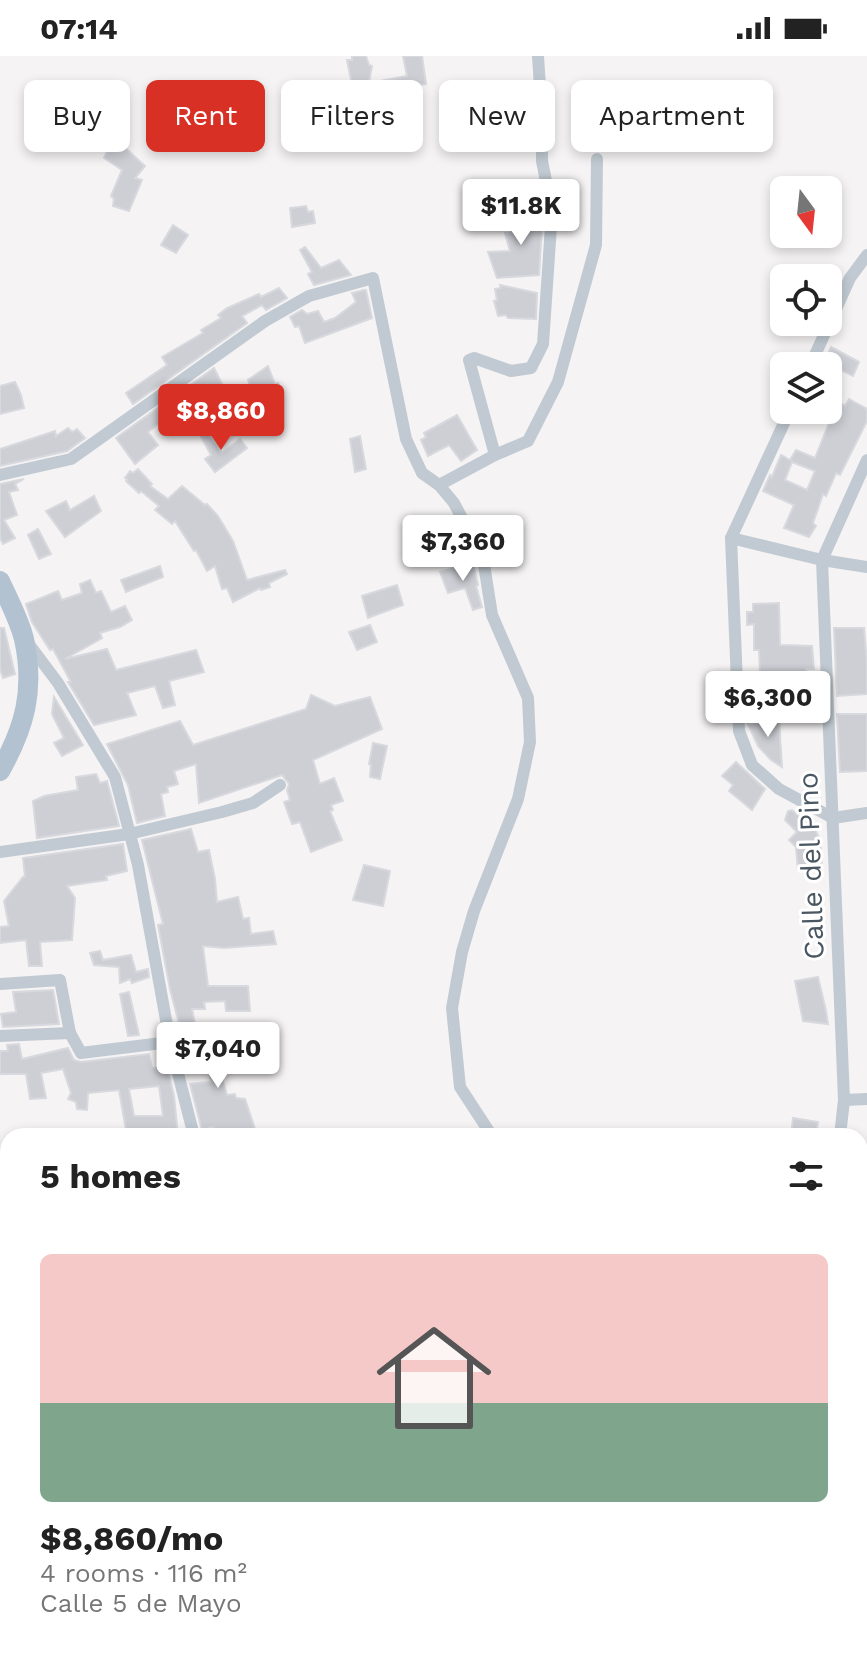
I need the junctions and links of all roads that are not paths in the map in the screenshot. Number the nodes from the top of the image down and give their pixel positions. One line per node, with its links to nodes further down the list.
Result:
1 (538, 56): 6 (street)
2 (597, 159): 6 (street)
3 (867, 255): 4 (street)
4 (816, 352)
5 (784, 424): 10 (street)
6 (495, 455): 9 (street)
7 (867, 460): 11 (street, Calle del Pino)
8 (0, 475): 9 (street)
9 (439, 485): 28 (street)
10 (731, 538): 11 (street); 18 (street)
11 (822, 560): 12 (street); 18 (street, Calle del Pino)
12 (867, 567)
13 (0, 581): 14 (main road)
14 (24, 637): 15 (main road); 19 (street)
15 (0, 771)
16 (280, 785): 19 (street)
17 (867, 813): 18 (street)
18 (833, 818): 26 (street, Calle del Pino)
19 (129, 834): 20 (street); 24 (street)
20 (0, 852)
21 (0, 984): 22 (street)
22 (70, 1033): 23 (street); 24 (street)
23 (0, 1036)
24 (170, 1042): 27 (street)
25 (867, 1099): 26 (street)
26 (844, 1100): 29 (street, Calle del Pino)
27 (192, 1128)
28 (487, 1128)
29 (841, 1128)

